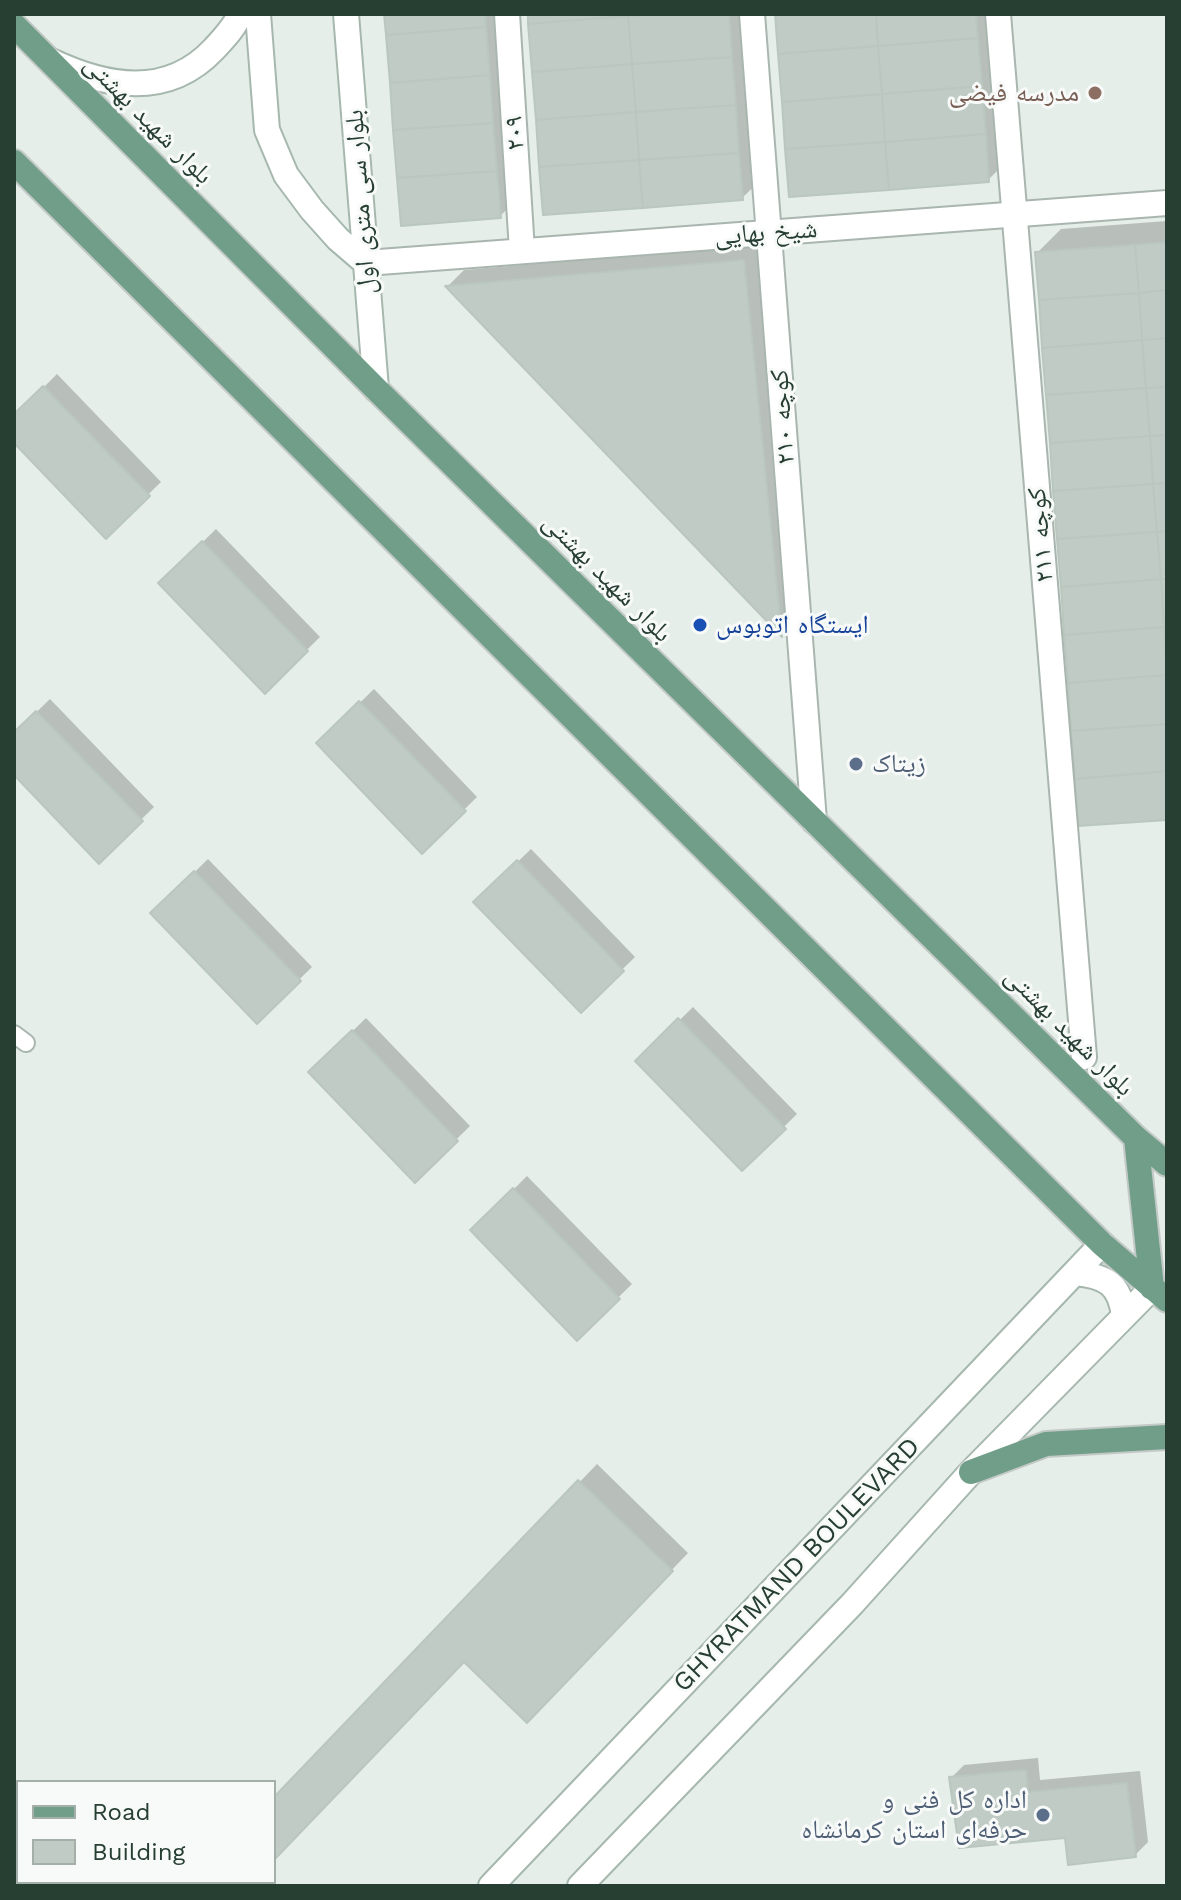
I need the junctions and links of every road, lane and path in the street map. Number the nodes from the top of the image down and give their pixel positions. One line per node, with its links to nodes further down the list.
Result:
1 (240, 14): 8 (street)
2 (258, 14): 14 (street)
3 (346, 14): 14 (street, بلوار سی متری اول)
4 (507, 14): 13 (street, ۲۰۹)
5 (752, 14): 12 (street, کوچه ۲۱۰)
6 (998, 14): 11 (street, کوچه ۲۱۱)
7 (14, 25): 8 (main road, بلوار شهید بهشتی)
8 (50, 60): 15 (main road, بلوار شهید بهشتی)
9 (14, 162): 20 (main road)
10 (1167, 203): 11 (street, شیخ بهایی)
11 (1015, 214): 12 (street, شیخ بهایی); 17 (street, کوچه ۲۱۱)
12 (769, 233): 13 (street, شیخ بهایی); 16 (street, کوچه ۲۱۰)
13 (522, 251): 14 (street, شیخ بهایی)
14 (366, 263): 15 (street, بلوار سی متری اول)
15 (376, 389): 16 (main road, بلوار شهید بهشتی)
16 (814, 821): 18 (main road, بلوار شهید بهشتی)
17 (1084, 1057)
18 (1136, 1138): 19 (main road, بلوار شهید بهشتی); 22 (main road)
19 (1167, 1164)
20 (1102, 1244): 21 (street, GHYRATMAND BOULEVARD); 22 (main road)
21 (1075, 1273): 23 (street); 26 (street, GHYRATMAND BOULEVARD)
22 (1159, 1294): 23 (street)
23 (1124, 1316): 25 (street)
24 (1167, 1437): 25 (main road)
25 (971, 1472): 27 (street)
26 (491, 1886)
27 (580, 1886)

